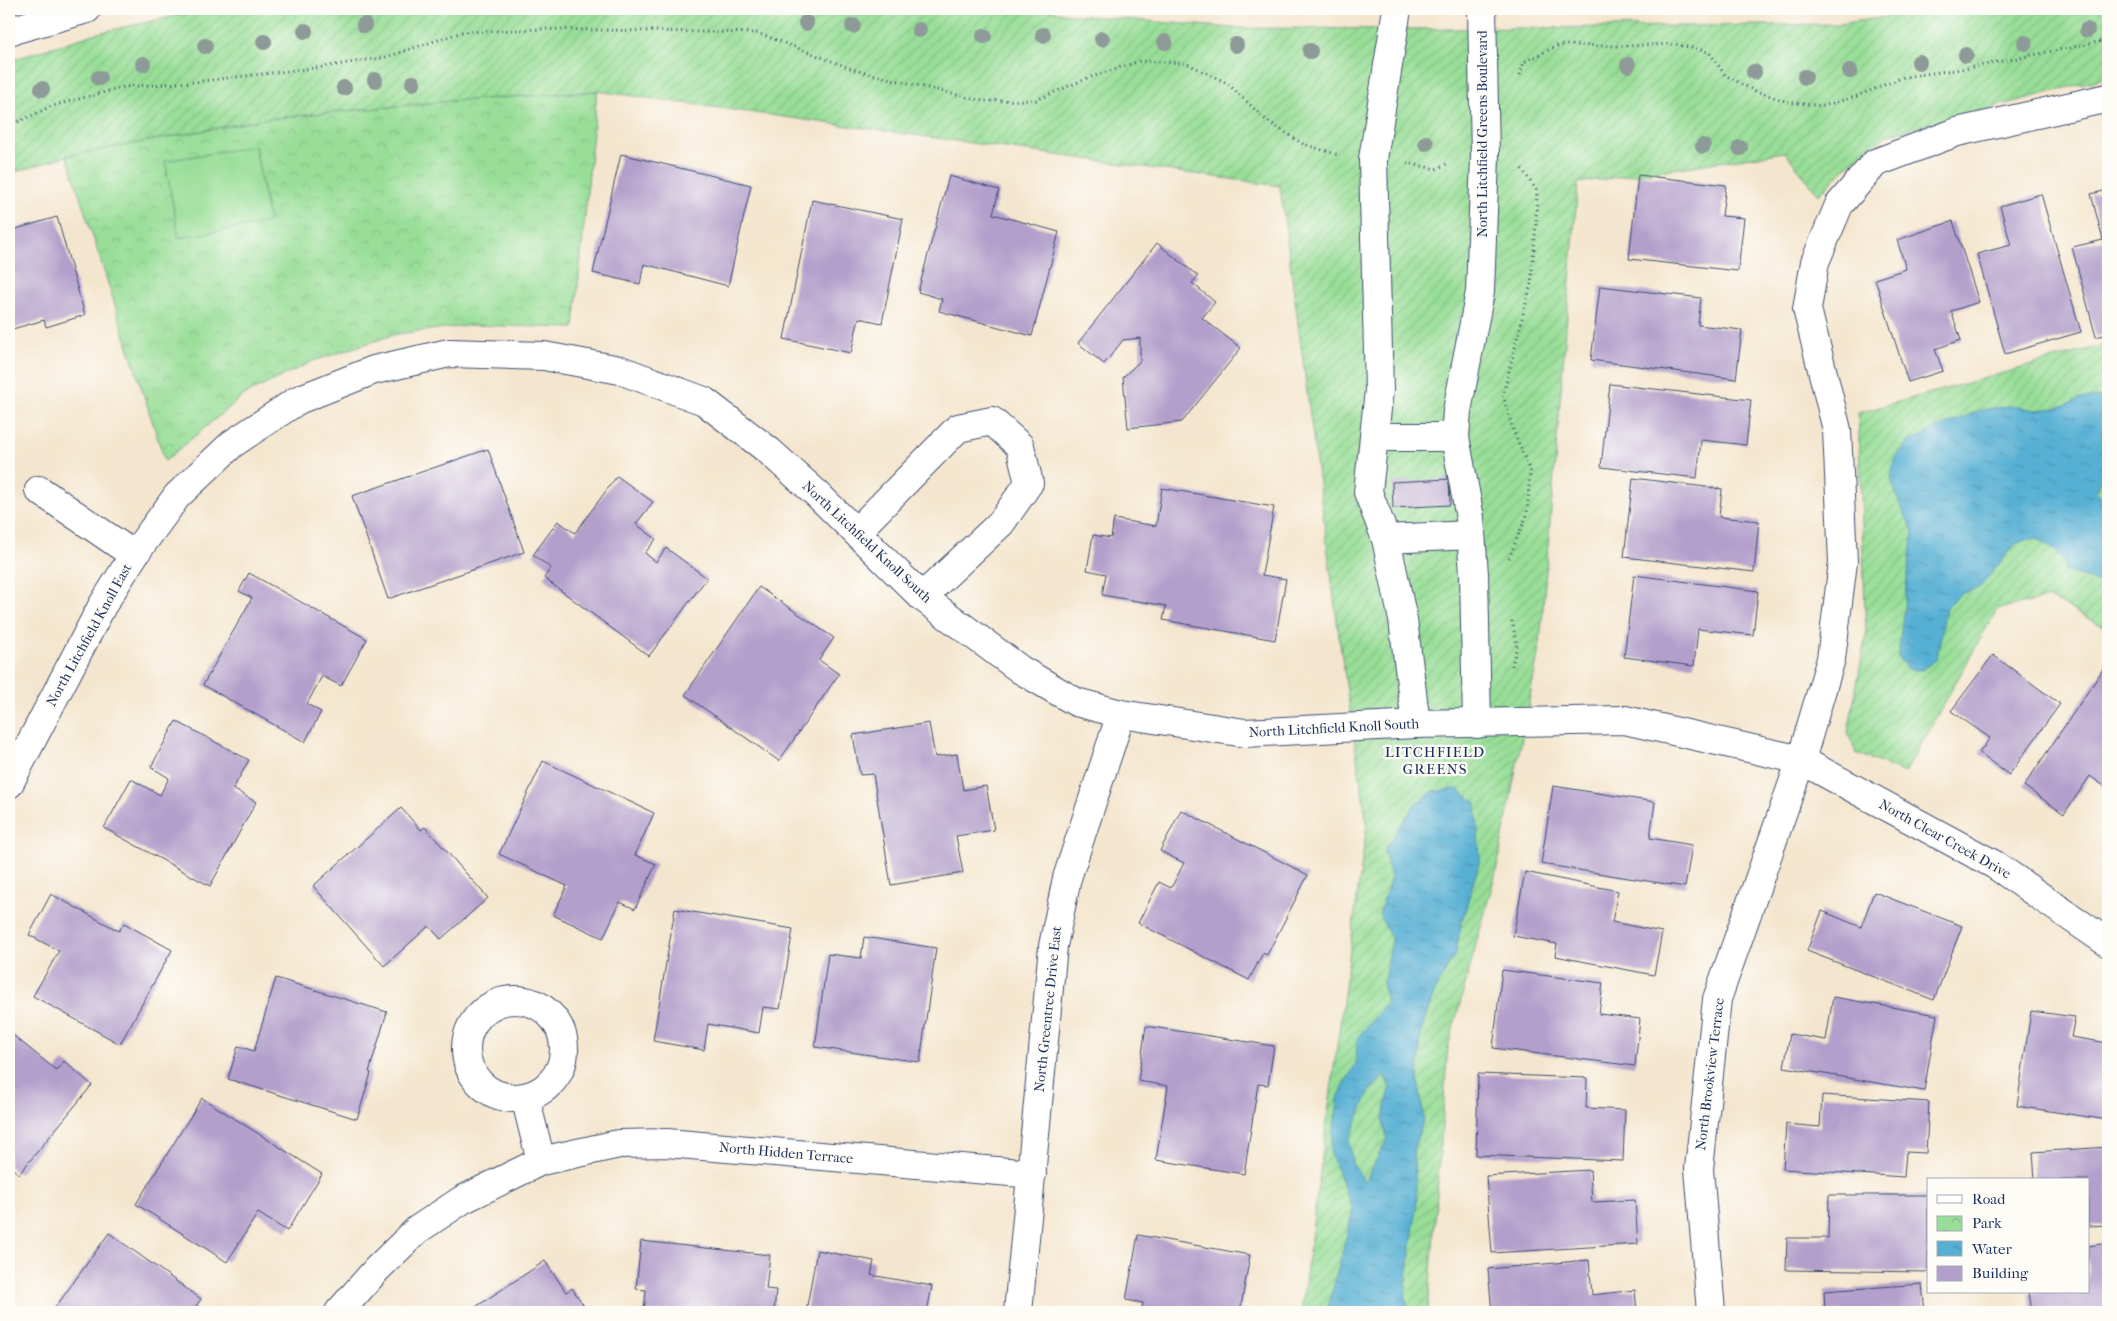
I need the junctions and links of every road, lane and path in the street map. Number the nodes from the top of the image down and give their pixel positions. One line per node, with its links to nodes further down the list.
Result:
1 (86, 9): 4 (street)
2 (1397, 9): 10 (street)
3 (1482, 9): 9 (street, North Litchfield Greens Boulevard)
4 (9, 31)
5 (2108, 40): 6 (path)
6 (1519, 78)
7 (2108, 98): 26 (street, North Brookview Terrace)
8 (9, 126): 10 (path)
9 (1485, 157): 10 (path); 13 (street, North Litchfield Greens Boulevard); 19 (path)
10 (1373, 159): 12 (street)
11 (298, 400): 15 (street, North Litchfield Knoll South); 18 (street, North Litchfield Knoll East)
12 (1374, 437): 13 (street); 17 (street)
13 (1455, 437): 16 (street, North Litchfield Greens Boulevard)
14 (39, 490): 18 (street)
15 (856, 532): 20 (street, North Litchfield Knoll South); 20 (street)
16 (1471, 536): 17 (street); 25 (street, North Litchfield Greens Boulevard)
17 (1386, 539): 24 (street)
18 (134, 555): 27 (street, North Litchfield Knoll East)
19 (1508, 559)
20 (922, 597): 23 (street, North Litchfield Knoll South)
21 (1510, 612): 22 (path)
22 (1511, 672)
23 (1121, 714): 24 (street, North Litchfield Knoll South); 31 (street, North Greentree Drive East)
24 (1416, 724): 25 (street, North Litchfield Knoll South)
25 (1477, 724): 26 (street, North Litchfield Knoll South)
26 (1802, 760): 28 (street, North Clear Creek Drive); 34 (street, North Brookview Terrace)
27 (9, 784)
28 (2108, 943)
29 (525, 1098): 30 (street)
30 (541, 1161): 31 (street, North Hidden Terrace); 32 (street, North Hidden Terrace)
31 (1032, 1174): 33 (street, North Greentree Drive East)
32 (339, 1312)
33 (1018, 1312)
34 (1711, 1312)

